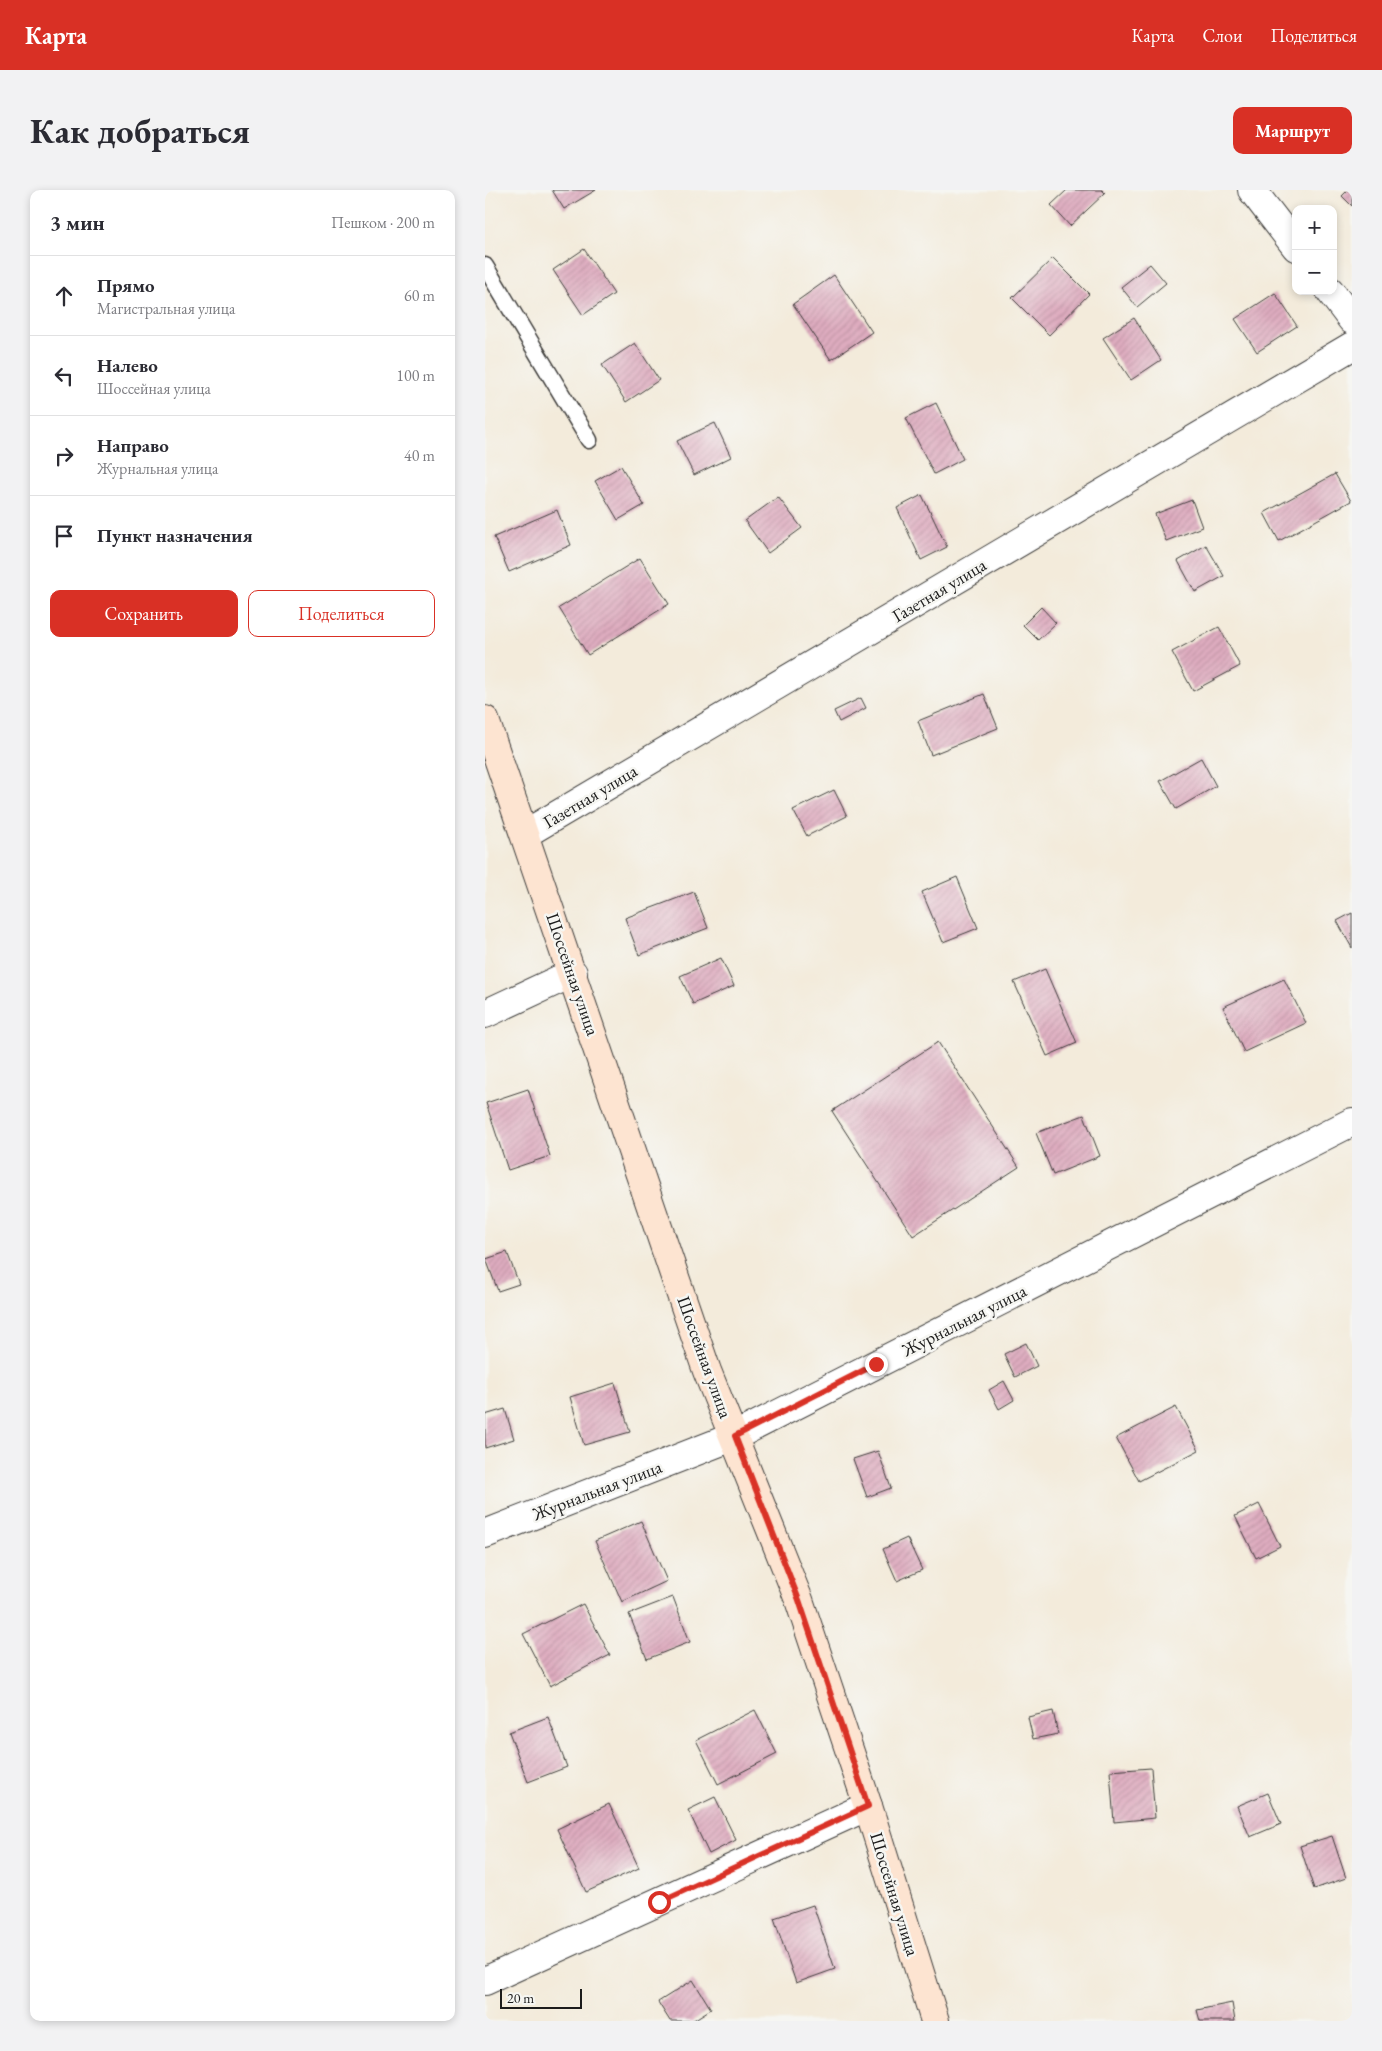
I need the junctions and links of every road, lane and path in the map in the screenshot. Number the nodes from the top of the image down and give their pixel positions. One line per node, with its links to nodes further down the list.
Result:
1 (1251, 190): 2 (street)
2 (1292, 242)
3 (485, 266): 7 (lane)
4 (1333, 295): 5 (street)
5 (1352, 320)
6 (1352, 346): 9 (street, Газетная улица)
7 (589, 440)
8 (485, 720): 9 (main road, Шоссейная улица)
9 (525, 834): 10 (main road, Шоссейная улица)
10 (573, 973): 11 (street); 13 (main road, Шоссейная улица)
11 (485, 1014)
12 (1352, 1122): 13 (street, Журнальная улица)
13 (735, 1436): 14 (street, Журнальная улица); 15 (main road, Шоссейная улица)
14 (485, 1534)
15 (868, 1806): 16 (street); 17 (main road, Шоссейная улица)
16 (485, 1982)
17 (935, 2021)

